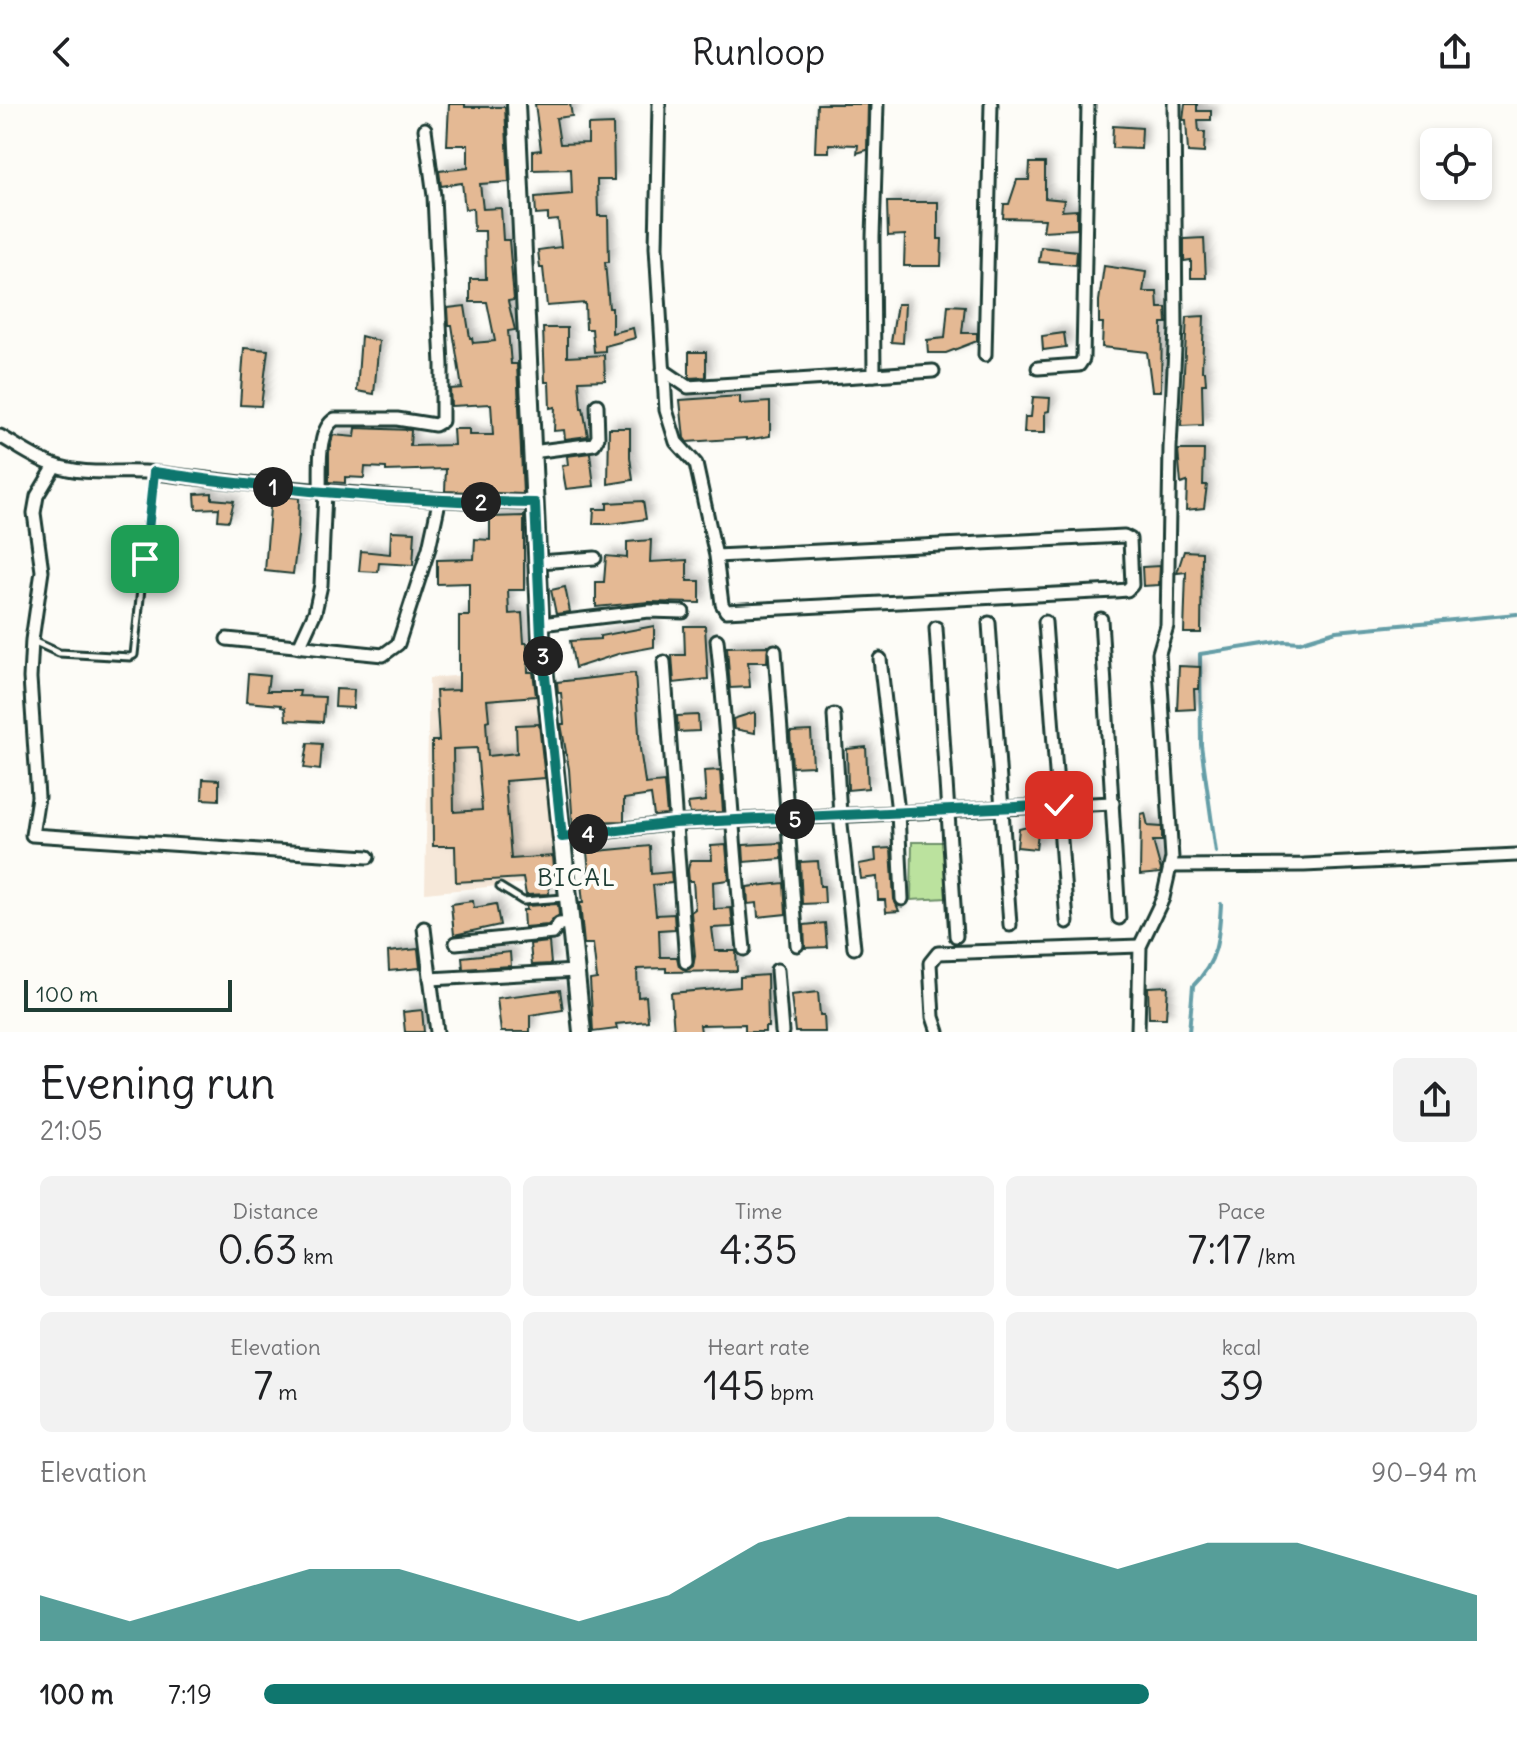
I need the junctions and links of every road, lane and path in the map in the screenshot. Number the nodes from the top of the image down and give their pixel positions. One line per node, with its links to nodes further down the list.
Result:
1 (516, 104): 15 (street)
2 (659, 104): 10 (street)
3 (877, 104): 12 (street)
4 (991, 104): 8 (street)
5 (1088, 104): 9 (street)
6 (1174, 104): 50 (street)
7 (425, 129): 18 (street)
8 (985, 355)
9 (1038, 368)
10 (663, 370): 12 (street); 21 (street)
11 (933, 371): 12 (street)
12 (874, 375)
13 (597, 405): 15 (street)
14 (0, 436): 16 (street)
15 (532, 452): 20 (street)
16 (55, 466): 17 (street); 31 (street)
17 (154, 472): 18 (street); 31 (lane)
18 (322, 491): 19 (street); 33 (street)
19 (439, 502): 20 (street); 33 (street)
20 (535, 503): 23 (street)
21 (716, 556): 21 (street)
22 (595, 558): 23 (street)
23 (539, 562): 28 (street)
24 (683, 612): 28 (street)
25 (1101, 619): 38 (street)
26 (1045, 622): 39 (street)
27 (989, 623): 40 (street)
28 (541, 624): 47 (street)
29 (936, 628): 41 (street)
30 (227, 639): 33 (street)
31 (32, 640): 49 (street)
32 (717, 640): 45 (street)
33 (299, 647)
34 (775, 651): 44 (street)
35 (880, 659): 42 (street)
36 (664, 662): 46 (street)
37 (834, 715): 43 (street)
38 (1113, 803): 39 (street); 54 (street)
39 (1059, 805): 40 (street); 55 (street)
40 (1003, 808): 41 (street); 57 (street)
41 (949, 811): 42 (street); 59 (street)
42 (898, 812): 43 (street); 53 (street)
43 (840, 815): 44 (street); 63 (street)
44 (787, 819): 45 (street); 61 (street)
45 (731, 822): 46 (street); 64 (street)
46 (674, 823): 47 (street); 65 (street)
47 (562, 837): 52 (street)
48 (1517, 855): 50 (street)
49 (368, 857)
50 (1172, 866): 62 (street)
51 (500, 887): 52 (lane)
52 (569, 898): 56 (street)
53 (902, 899)
54 (1119, 918)
55 (1067, 922)
56 (572, 923): 60 (street); 67 (street)
57 (1010, 925)
58 (424, 928): 68 (street)
59 (956, 936)
60 (456, 943)
61 (797, 945)
62 (1140, 946): 72 (street); 73 (street)
63 (854, 948)
64 (744, 949)
65 (686, 962)
66 (777, 970): 71 (street)
67 (576, 971): 68 (street); 70 (street)
68 (430, 979): 69 (street)
69 (437, 1032)
70 (582, 1032)
71 (782, 1032)
72 (938, 1032)
73 (1138, 1032)

